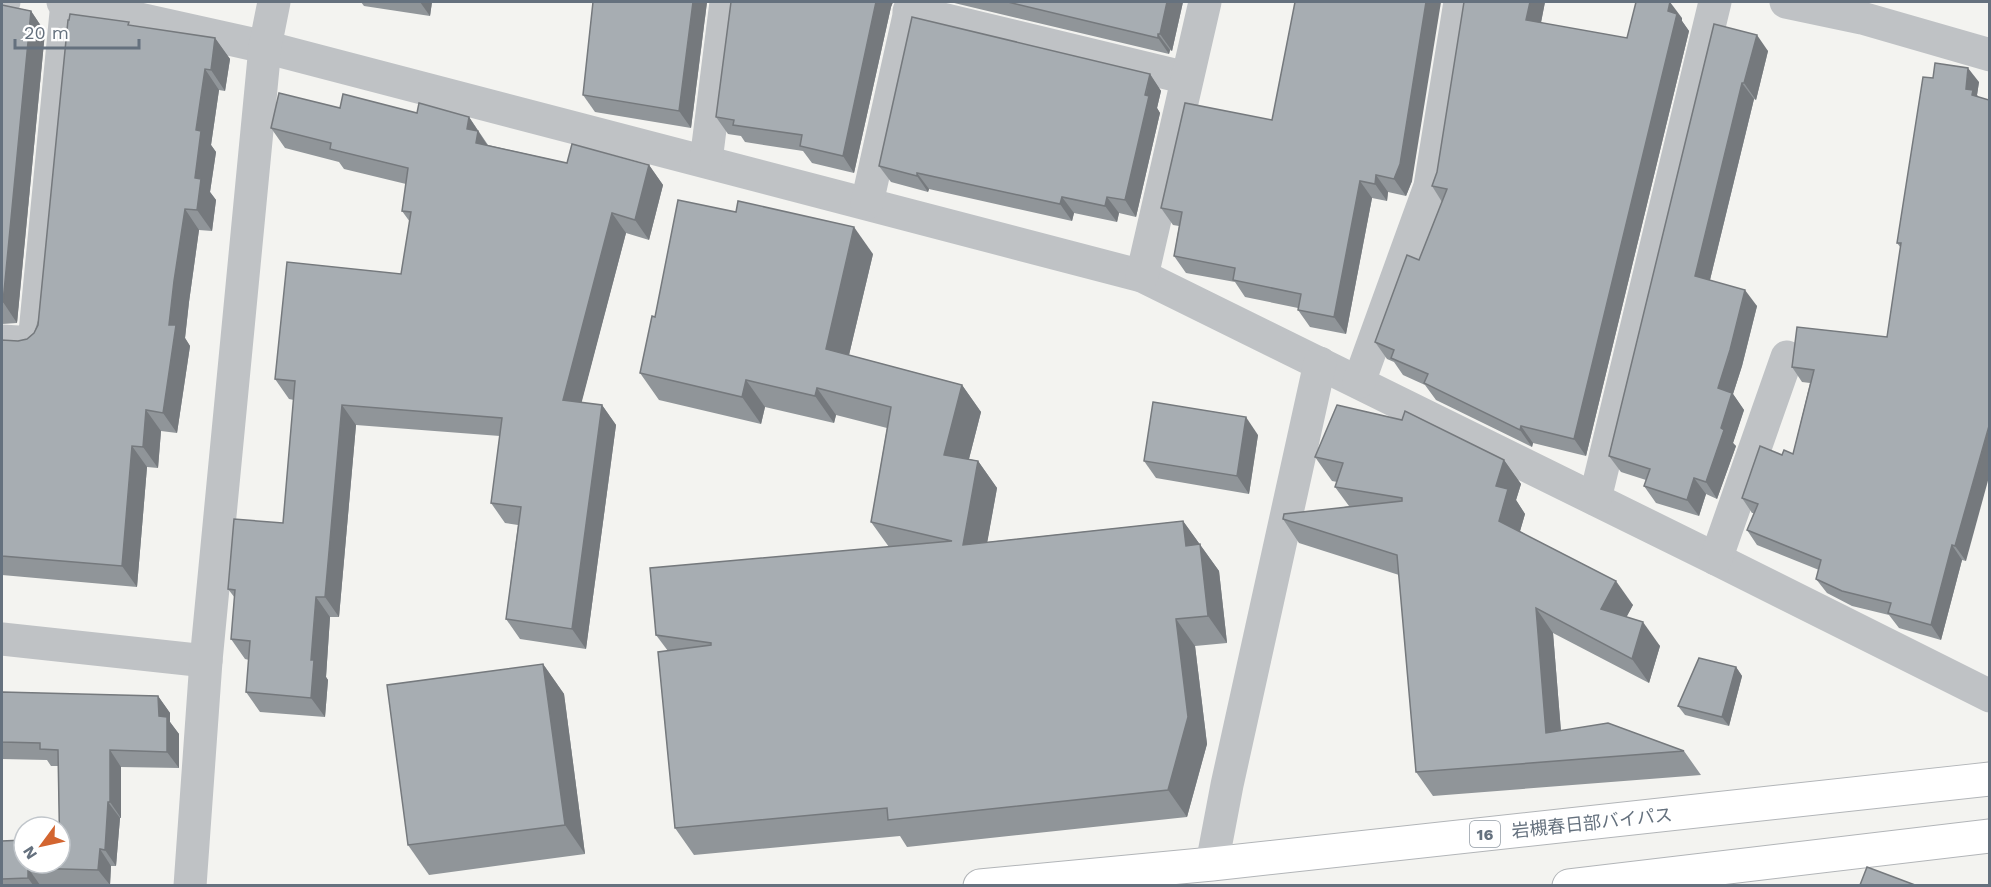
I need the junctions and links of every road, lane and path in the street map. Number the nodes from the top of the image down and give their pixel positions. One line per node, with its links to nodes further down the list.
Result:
1 (65, 2): 10 (street); 16 (street)
2 (274, 2): 10 (street)
3 (726, 2): 13 (street)
4 (1205, 2): 12 (street)
5 (1460, 2): 19 (street)
6 (1715, 2): 20 (street)
7 (1786, 2): 9 (street)
8 (910, 6): 12 (street); 14 (street)
9 (1863, 10): 11 (street)
10 (264, 47): 13 (street); 23 (street)
11 (1989, 55)
12 (1187, 78): 15 (street)
13 (706, 161): 14 (street)
14 (867, 203): 15 (street)
15 (1142, 276): 18 (street)
16 (2, 341)
17 (1787, 357): 21 (street)
18 (1320, 363): 19 (street); 27 (street)
19 (1359, 382): 20 (street)
20 (1595, 499): 21 (street)
21 (1716, 559): 24 (street)
22 (2, 639): 23 (street)
23 (206, 661): 28 (street)
24 (1989, 696)
25 (1989, 779): 27 (highway, 岩槻春日部バイパス / 16)
26 (1989, 836): 30 (highway)
27 (1212, 864): 29 (highway, 岩槻春日部バイパス / 16)
28 (190, 885)
29 (980, 885)
30 (1569, 885)

